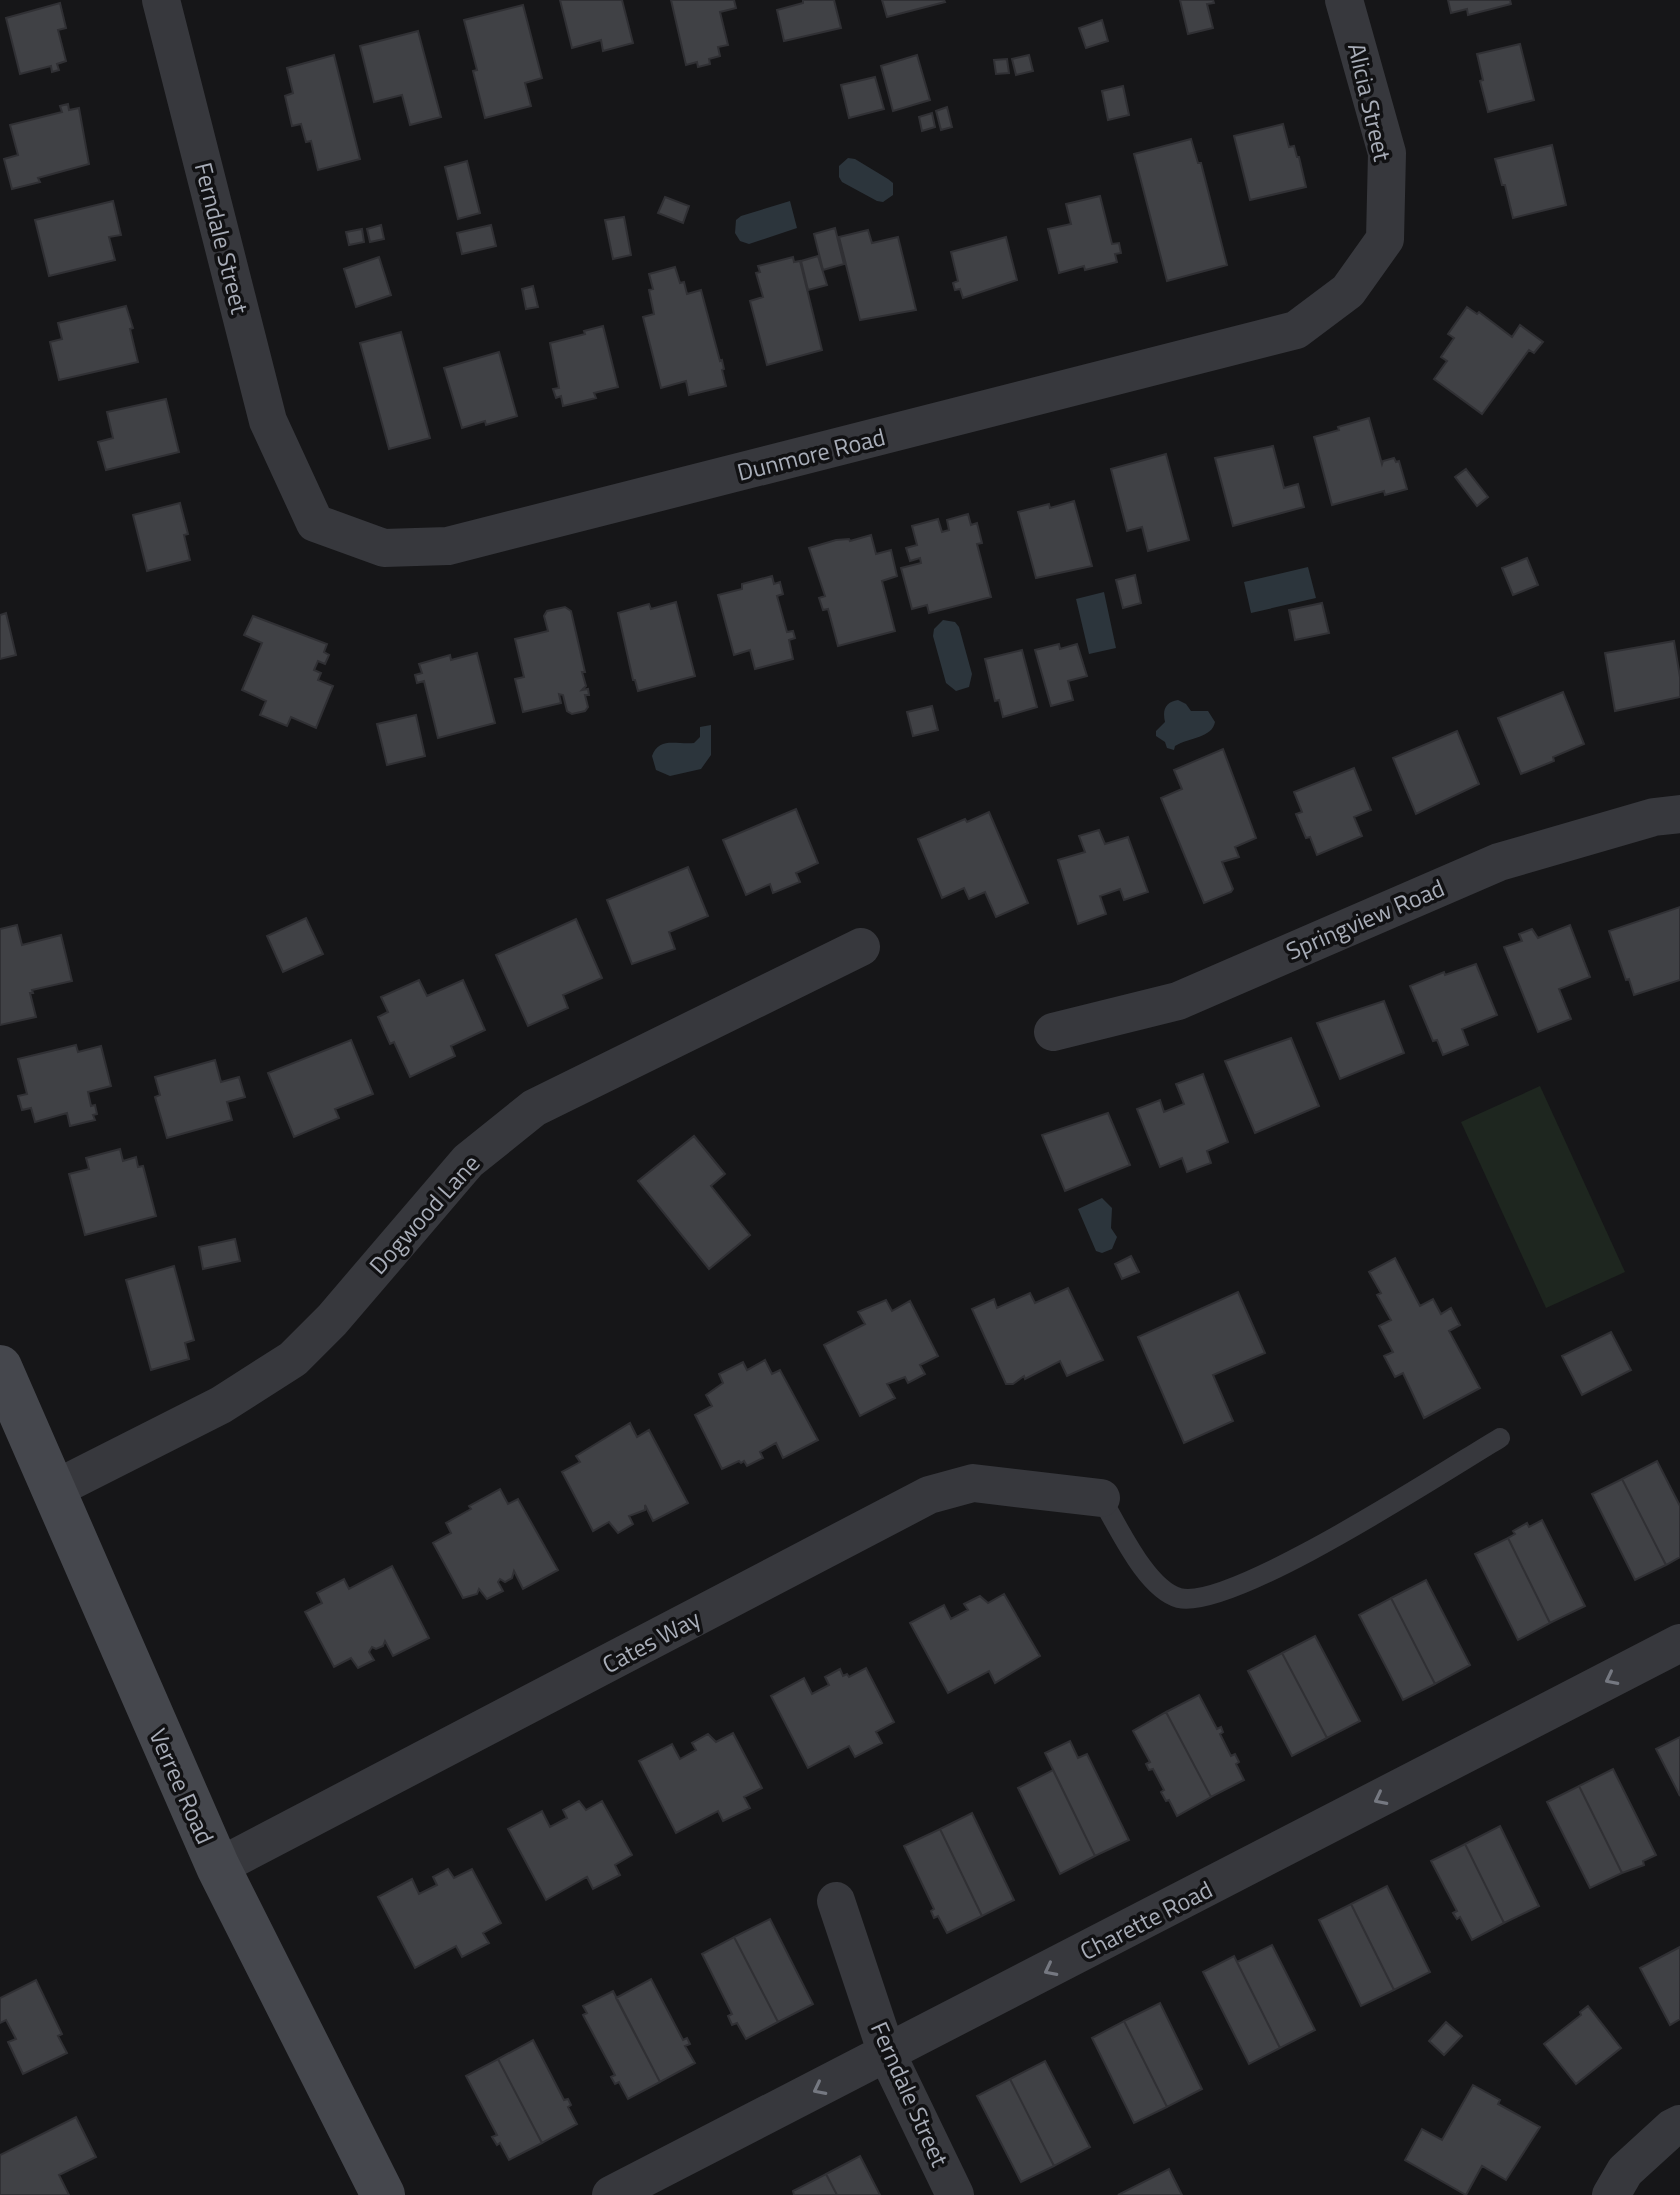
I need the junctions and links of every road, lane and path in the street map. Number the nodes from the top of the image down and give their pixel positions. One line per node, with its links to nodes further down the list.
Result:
1 (161, 0): 4 (street, Ferndale Street)
2 (1344, 0): 3 (street, Alicia Street)
3 (1348, 291): 4 (street, Dunmore Road)
4 (292, 473)
5 (1680, 814): 7 (street, Springview Road)
6 (861, 947): 10 (street, Dogwood Lane)
7 (1053, 1032)
8 (5, 1394): 10 (main road, Verree Road)
9 (1500, 1438): 11 (lane)
10 (53, 1490): 13 (main road, Verree Road)
11 (1101, 1498): 13 (street, Cates Way)
12 (1680, 1643): 15 (street, Charette Road, one-way to 15)
13 (218, 1867): 17 (main road, Verree Road)
14 (836, 1901): 15 (street, Ferndale Street)
15 (887, 2054): 18 (street, Charette Road, one-way to 18); 19 (street, Ferndale Street)
16 (1680, 2124): 20 (street)
17 (383, 2195)
18 (611, 2195)
19 (955, 2195)
20 (1611, 2195)

